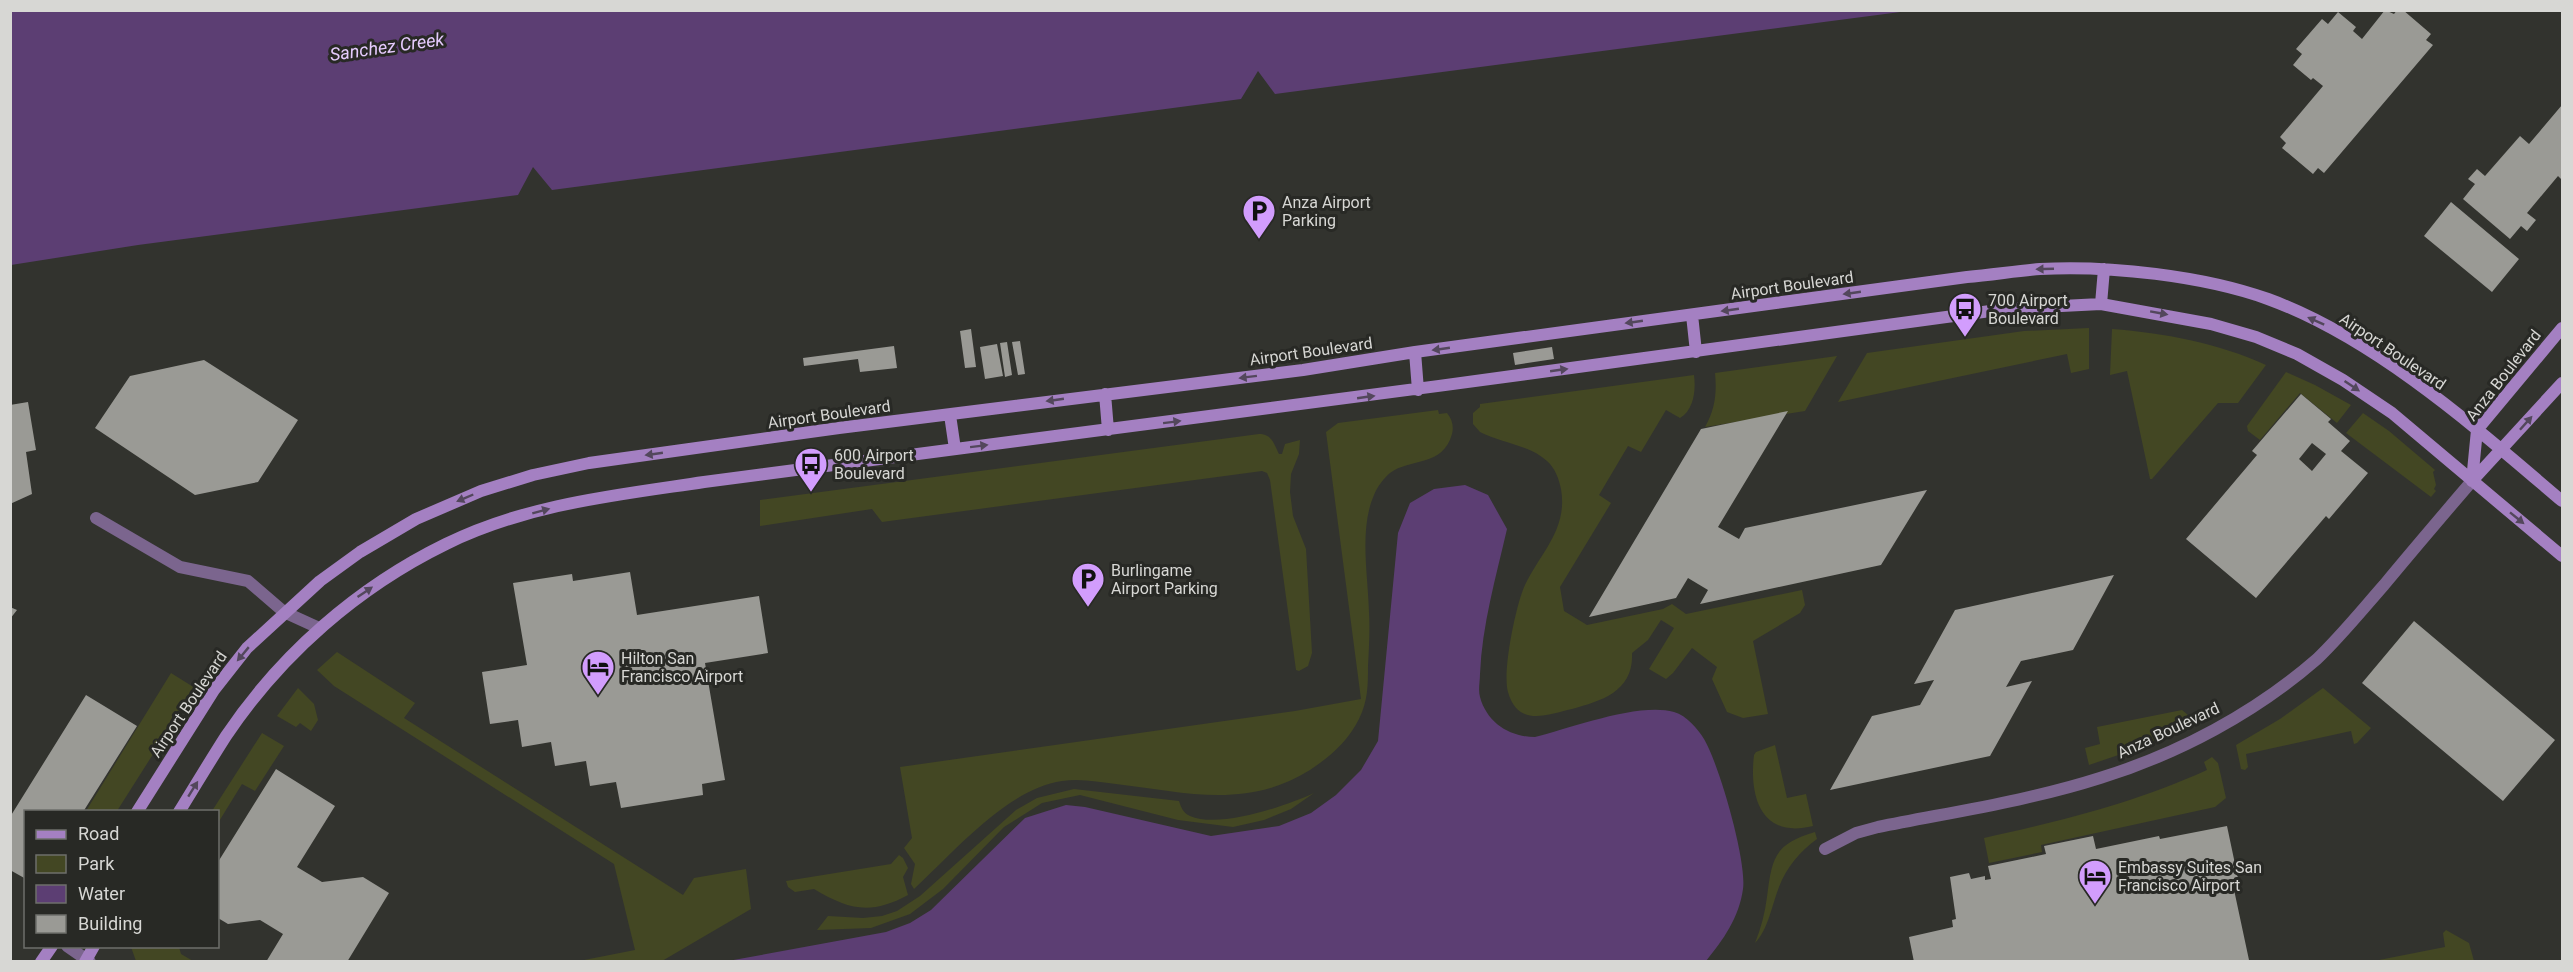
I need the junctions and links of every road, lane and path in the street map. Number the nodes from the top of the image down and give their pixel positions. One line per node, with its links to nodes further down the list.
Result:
1 (2104, 269): 2 (main road); 3 (main road, Airport Boulevard, one-way to 3); 12 (main road, Airport Boulevard, one-way to 1)
2 (2101, 304): 6 (main road); 15 (main road, one-way to 15)
3 (1692, 315): 5 (main road, Airport Boulevard, one-way to 5); 6 (main road)
4 (2562, 328): 12 (main road, Anza Boulevard)
5 (1415, 352): 8 (main road); 9 (main road, Airport Boulevard, one-way to 9)
6 (1696, 352): 8 (main road, one-way to 6)
7 (2562, 384): 14 (main road, Anza Boulevard, one-way to 7)
8 (1418, 390): 11 (main road, one-way to 8)
9 (1105, 394): 10 (main road, Airport Boulevard, one-way to 10); 11 (main road)
10 (950, 415): 13 (main road); 19 (main road, Airport Boulevard, one-way to 19)
11 (1108, 430): 13 (main road, one-way to 11)
12 (2477, 430): 14 (main road, Airport Boulevard); 15 (main road, Anza Boulevard)
13 (955, 449): 20 (main road, one-way to 13)
14 (2502, 449): 15 (main road, Anza Boulevard); 16 (main road, Airport Boulevard)
15 (2472, 481): 18 (main road, one-way to 18); 23 (street, Anza Boulevard)
16 (2562, 501)
17 (96, 518): 19 (street)
18 (2562, 556)
19 (284, 612): 20 (street); 21 (main road, Airport Boulevard, one-way to 21)
20 (319, 628): 22 (main road, one-way to 20)
21 (138, 810)
22 (180, 810)
23 (1825, 849)
24 (51, 948): 27 (main road)
25 (70, 948): 26 (street)
26 (87, 961)
27 (41, 962)

